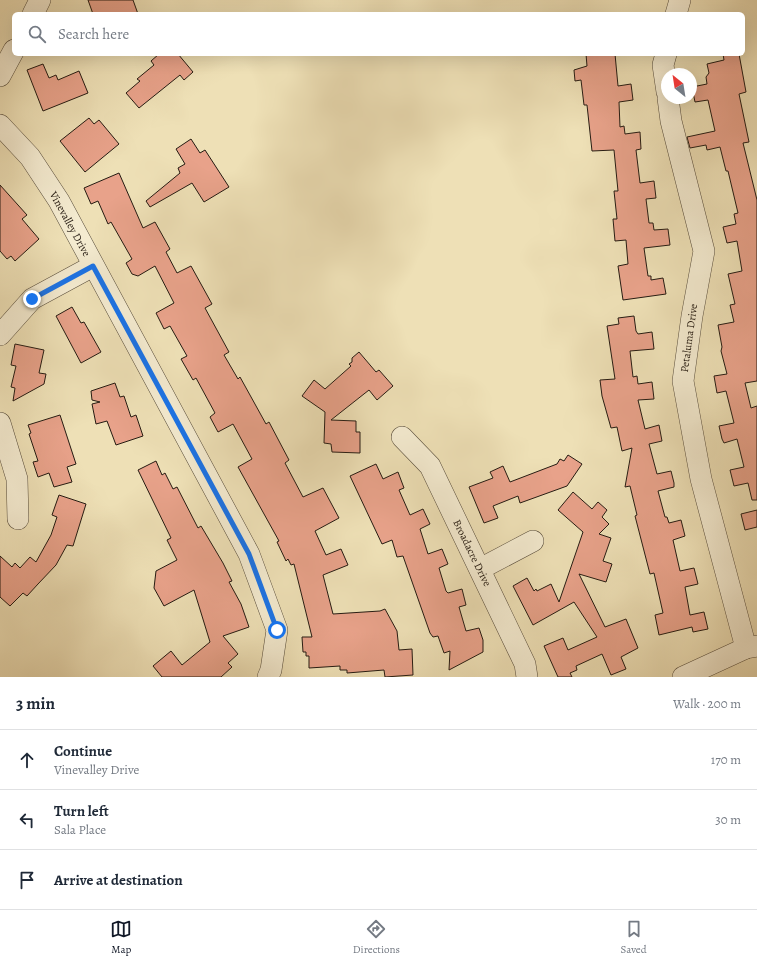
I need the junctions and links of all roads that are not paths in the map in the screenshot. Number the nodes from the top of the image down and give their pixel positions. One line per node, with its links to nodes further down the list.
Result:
1 (40, 0): 3 (street)
2 (680, 0): 4 (street)
3 (34, 12)
4 (677, 12)
5 (12, 54): 8 (street)
6 (665, 56): 7 (street)
7 (663, 68)
8 (0, 76)
9 (669, 104): 18 (street, Petaluma Drive)
10 (0, 126): 11 (street, Vinevalley Drive)
11 (93, 266): 12 (street); 19 (street, Vinevalley Drive)
12 (0, 335)
13 (0, 423): 15 (street)
14 (402, 437): 17 (street, Broadacre Drive)
15 (18, 519)
16 (533, 541): 17 (street)
17 (480, 569): 20 (street, Broadacre Drive)
18 (752, 647): 21 (street)
19 (268, 677)
20 (527, 677)
21 (683, 677)

